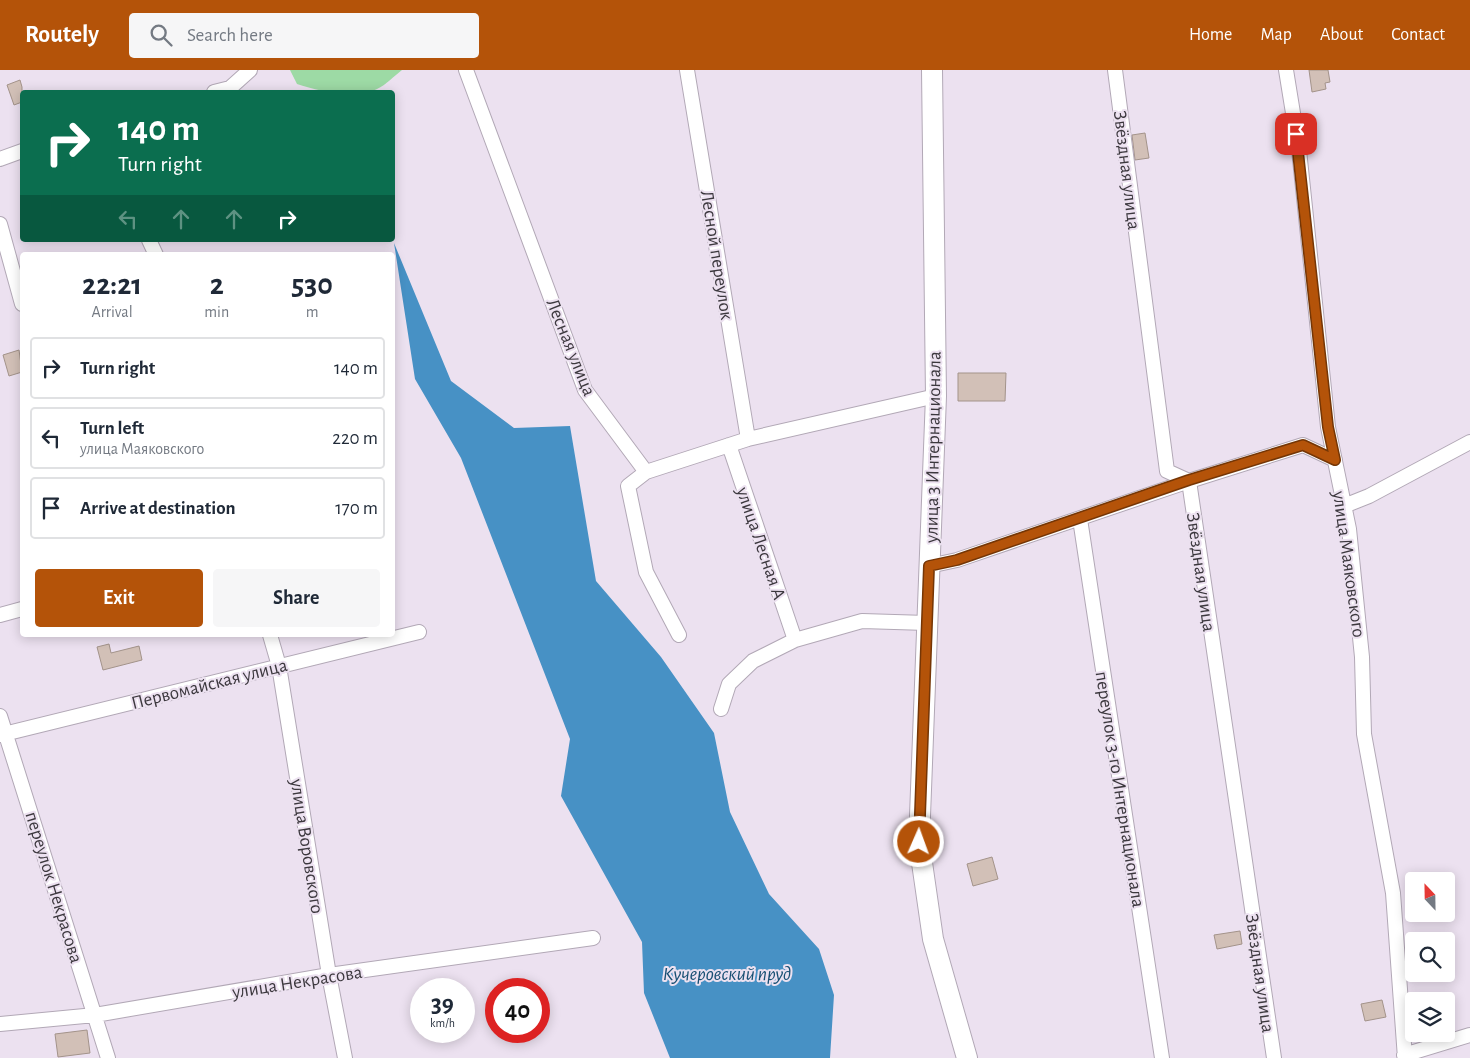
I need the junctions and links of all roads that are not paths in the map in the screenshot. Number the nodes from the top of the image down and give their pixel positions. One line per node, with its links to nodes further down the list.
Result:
1 (250, 70): 7 (street)
2 (466, 70): 17 (street, Лесная улица)
3 (687, 70): 13 (street, Лесной переулок)
4 (932, 70): 12 (street, улица 3 Интернационала)
5 (1115, 70): 18 (street, Звёздная улица)
6 (1286, 70): 16 (street, улица Маяковского)
7 (222, 90)
8 (20, 152): 9 (street)
9 (0, 158)
10 (0, 224): 11 (street)
11 (20, 297)
12 (936, 396): 13 (street); 21 (street, улица 3 Интернационала)
13 (748, 439): 15 (street)
14 (1470, 442): 19 (street)
15 (728, 445): 17 (street); 28 (street, улица Лесная А)
16 (1335, 460): 18 (street); 19 (street, улица Маяковского)
17 (646, 472): 26 (street)
18 (1189, 480): 20 (street); 43 (street, Звёздная улица)
19 (1344, 506): 38 (street, улица Маяковского)
20 (1080, 519): 21 (street); 42 (street, переулок 3-го Интернационала)
21 (929, 566): 24 (street, улица 3 Интернационала)
22 (20, 610): 23 (street)
23 (0, 615)
24 (927, 622): 28 (street); 41 (street, улица 3 Интернационала)
25 (419, 632): 29 (street, Первомайская улица)
26 (679, 635)
27 (271, 637): 29 (street, улица Воровского)
28 (796, 640): 30 (street)
29 (279, 666): 32 (street, Первомайская улица); 34 (street, улица Воровского)
30 (721, 709)
31 (0, 716): 32 (street, переулок Некрасова)
32 (3, 735): 35 (street, переулок Некрасова)
33 (593, 938): 34 (street, улица Некрасова)
34 (329, 975): 35 (street, улица Некрасова); 40 (street, улица Воровского)
35 (95, 1015): 36 (street, улица Некрасова); 39 (street, переулок Некрасова)
36 (0, 1024)
37 (1470, 1035): 38 (street)
38 (1405, 1056)
39 (108, 1058)
40 (345, 1058)
41 (967, 1058)
42 (1162, 1058)
43 (1274, 1058)

